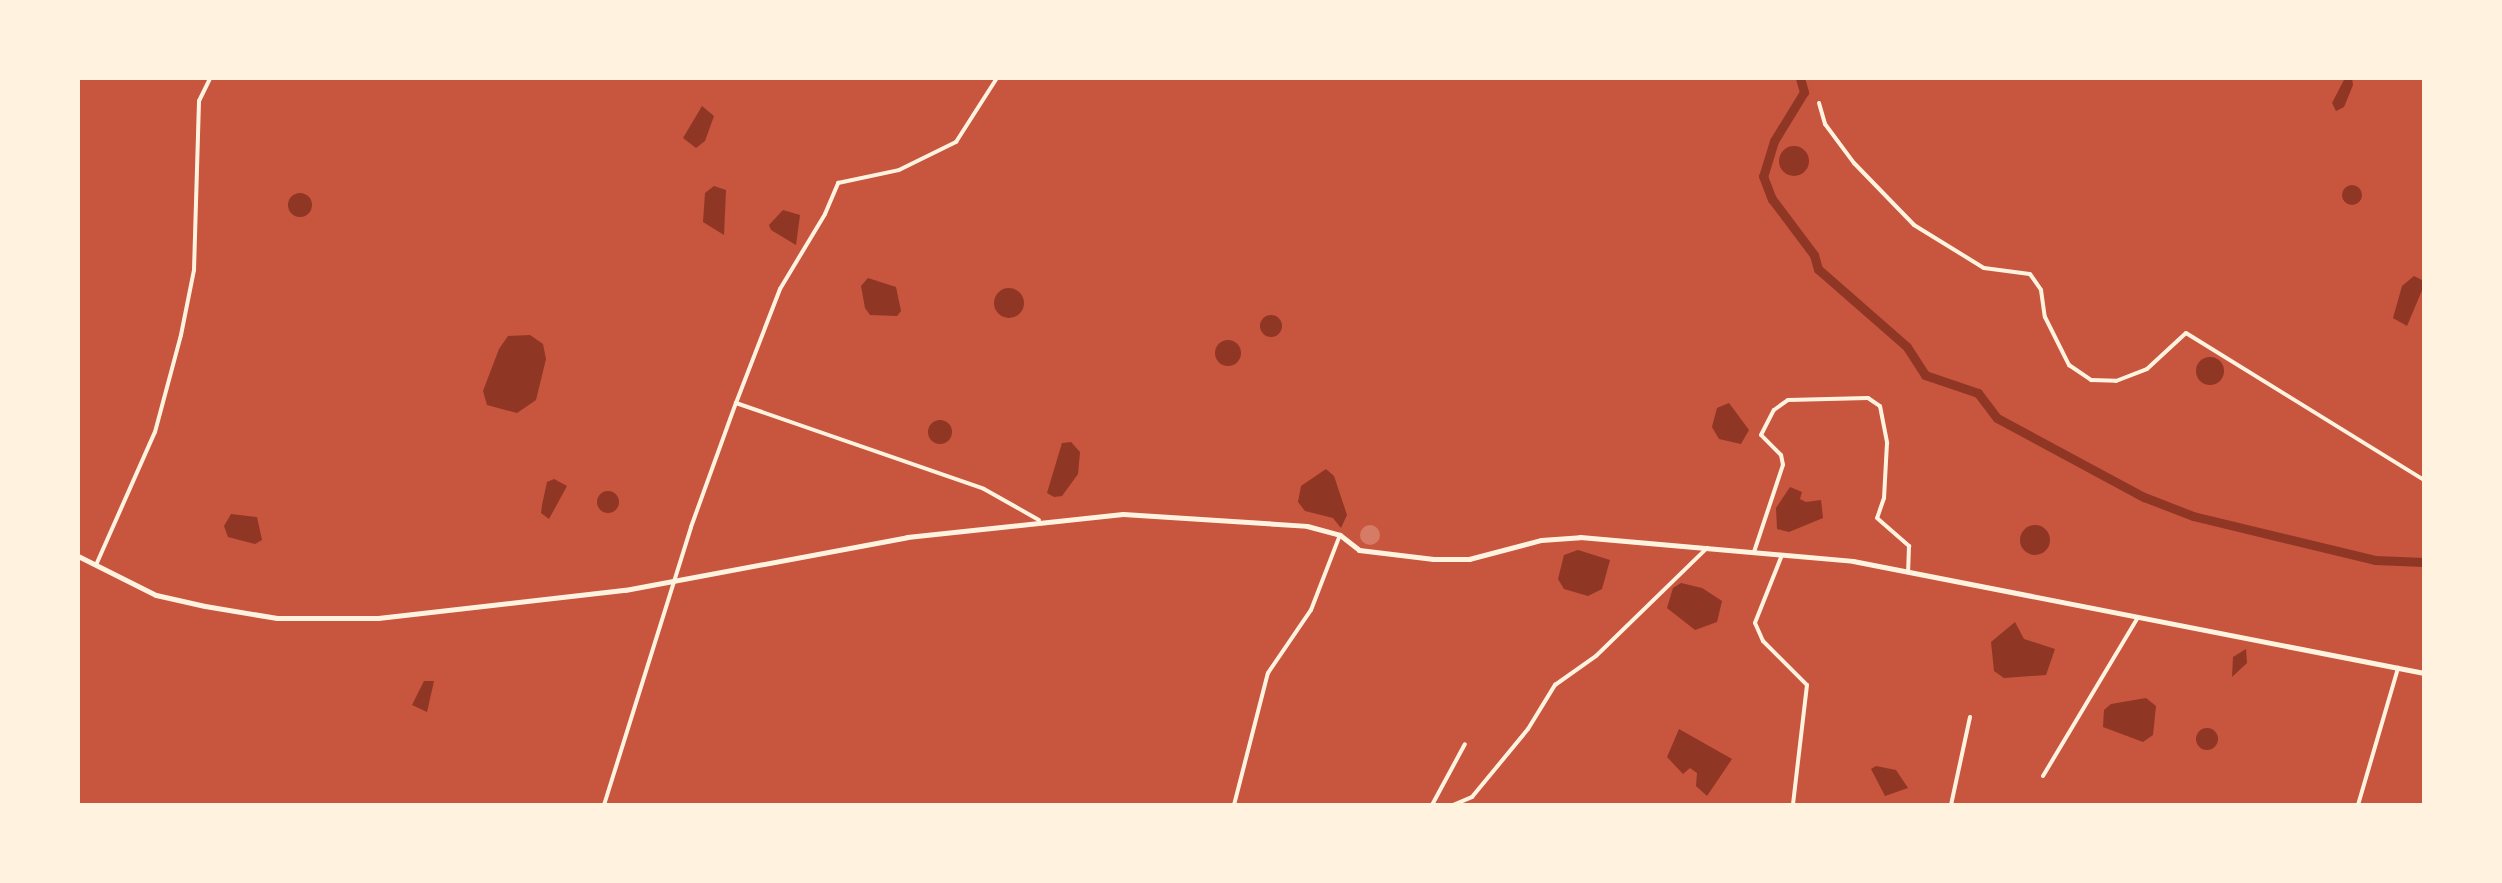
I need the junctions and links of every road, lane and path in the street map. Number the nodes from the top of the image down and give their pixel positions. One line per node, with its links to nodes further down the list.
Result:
1 (210, 78): 12 (street)
2 (997, 78): 4 (street)
3 (1819, 103): 5 (street)
4 (736, 403): 6 (street); 14 (street)
5 (2424, 480)
6 (1039, 520): 7 (main road); 14 (main road)
7 (1340, 535): 8 (main road); 22 (street)
8 (1707, 548): 9 (main road); 24 (street)
9 (1754, 552): 10 (main road); 13 (street)
10 (1782, 555): 13 (main road); 25 (street)
11 (78, 556): 12 (main road)
12 (96, 565): 14 (main road)
13 (1908, 572): 15 (main road)
14 (675, 580): 21 (street)
15 (2139, 615): 16 (main road); 20 (street)
16 (2398, 668): 17 (main road); 27 (street)
17 (2424, 673)
18 (1970, 717): 26 (street)
19 (1465, 744): 23 (street)
20 (2043, 776)
21 (604, 805)
22 (1234, 805)
23 (1432, 805)
24 (1453, 805)
25 (1793, 805)
26 (1951, 805)
27 (2358, 805)

